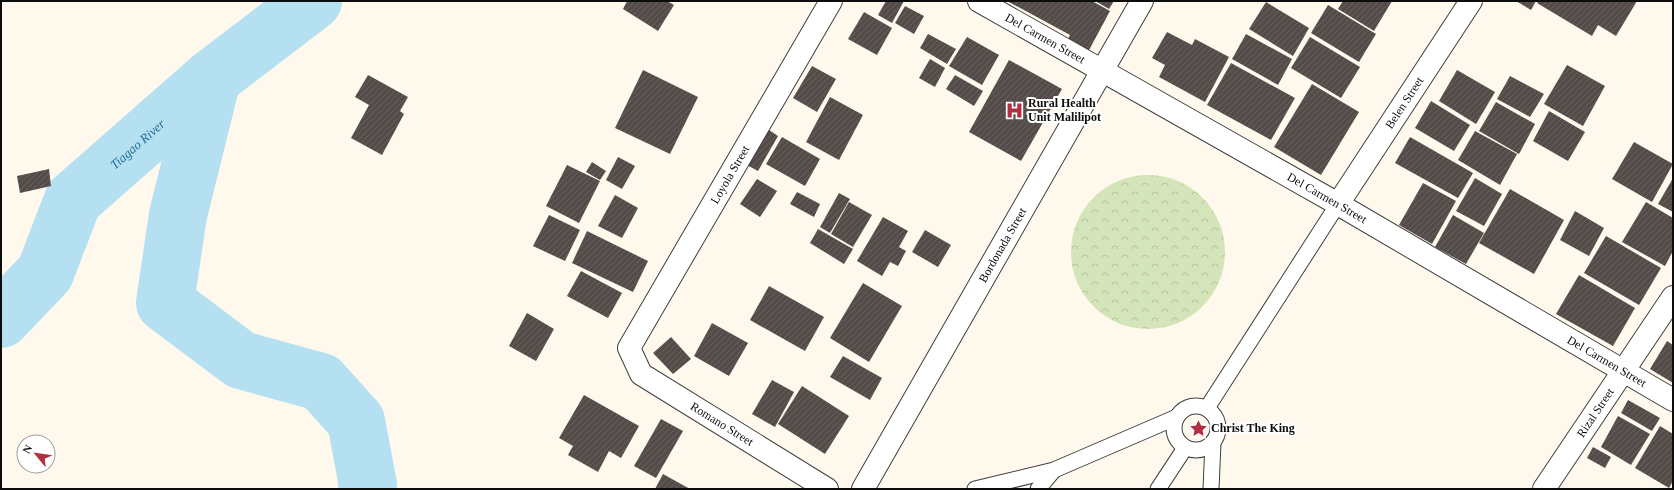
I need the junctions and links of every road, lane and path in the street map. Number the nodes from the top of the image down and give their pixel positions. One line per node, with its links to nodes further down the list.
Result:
1 (831, 1): 8 (street, Loyola Street)
2 (979, 1): 5 (street, Del Carmen Street)
3 (1142, 1): 5 (street, Bordonada Street)
4 (1471, 1): 6 (street, Belen Street)
5 (1103, 70): 6 (street, Del Carmen Street); 17 (street, Bordonada Street)
6 (1338, 204): 9 (street, Del Carmen Street); 11 (lane)
7 (1673, 297): 9 (street, Rizal Street)
8 (629, 348): 16 (street, Romano Street)
9 (1623, 370): 10 (street, Del Carmen Street); 22 (street, Rizal Street)
10 (1673, 400)
11 (1207, 408): 12 (lane); 13 (lane)
12 (1177, 417): 14 (lane); 15 (lane)
13 (1213, 442): 14 (lane); 21 (lane)
14 (1185, 448): 20 (lane)
15 (1054, 470): 18 (lane); 19 (lane)
16 (827, 489)
17 (863, 489)
18 (975, 489)
19 (1038, 489)
20 (1158, 489)
21 (1211, 489)
22 (1544, 489)

